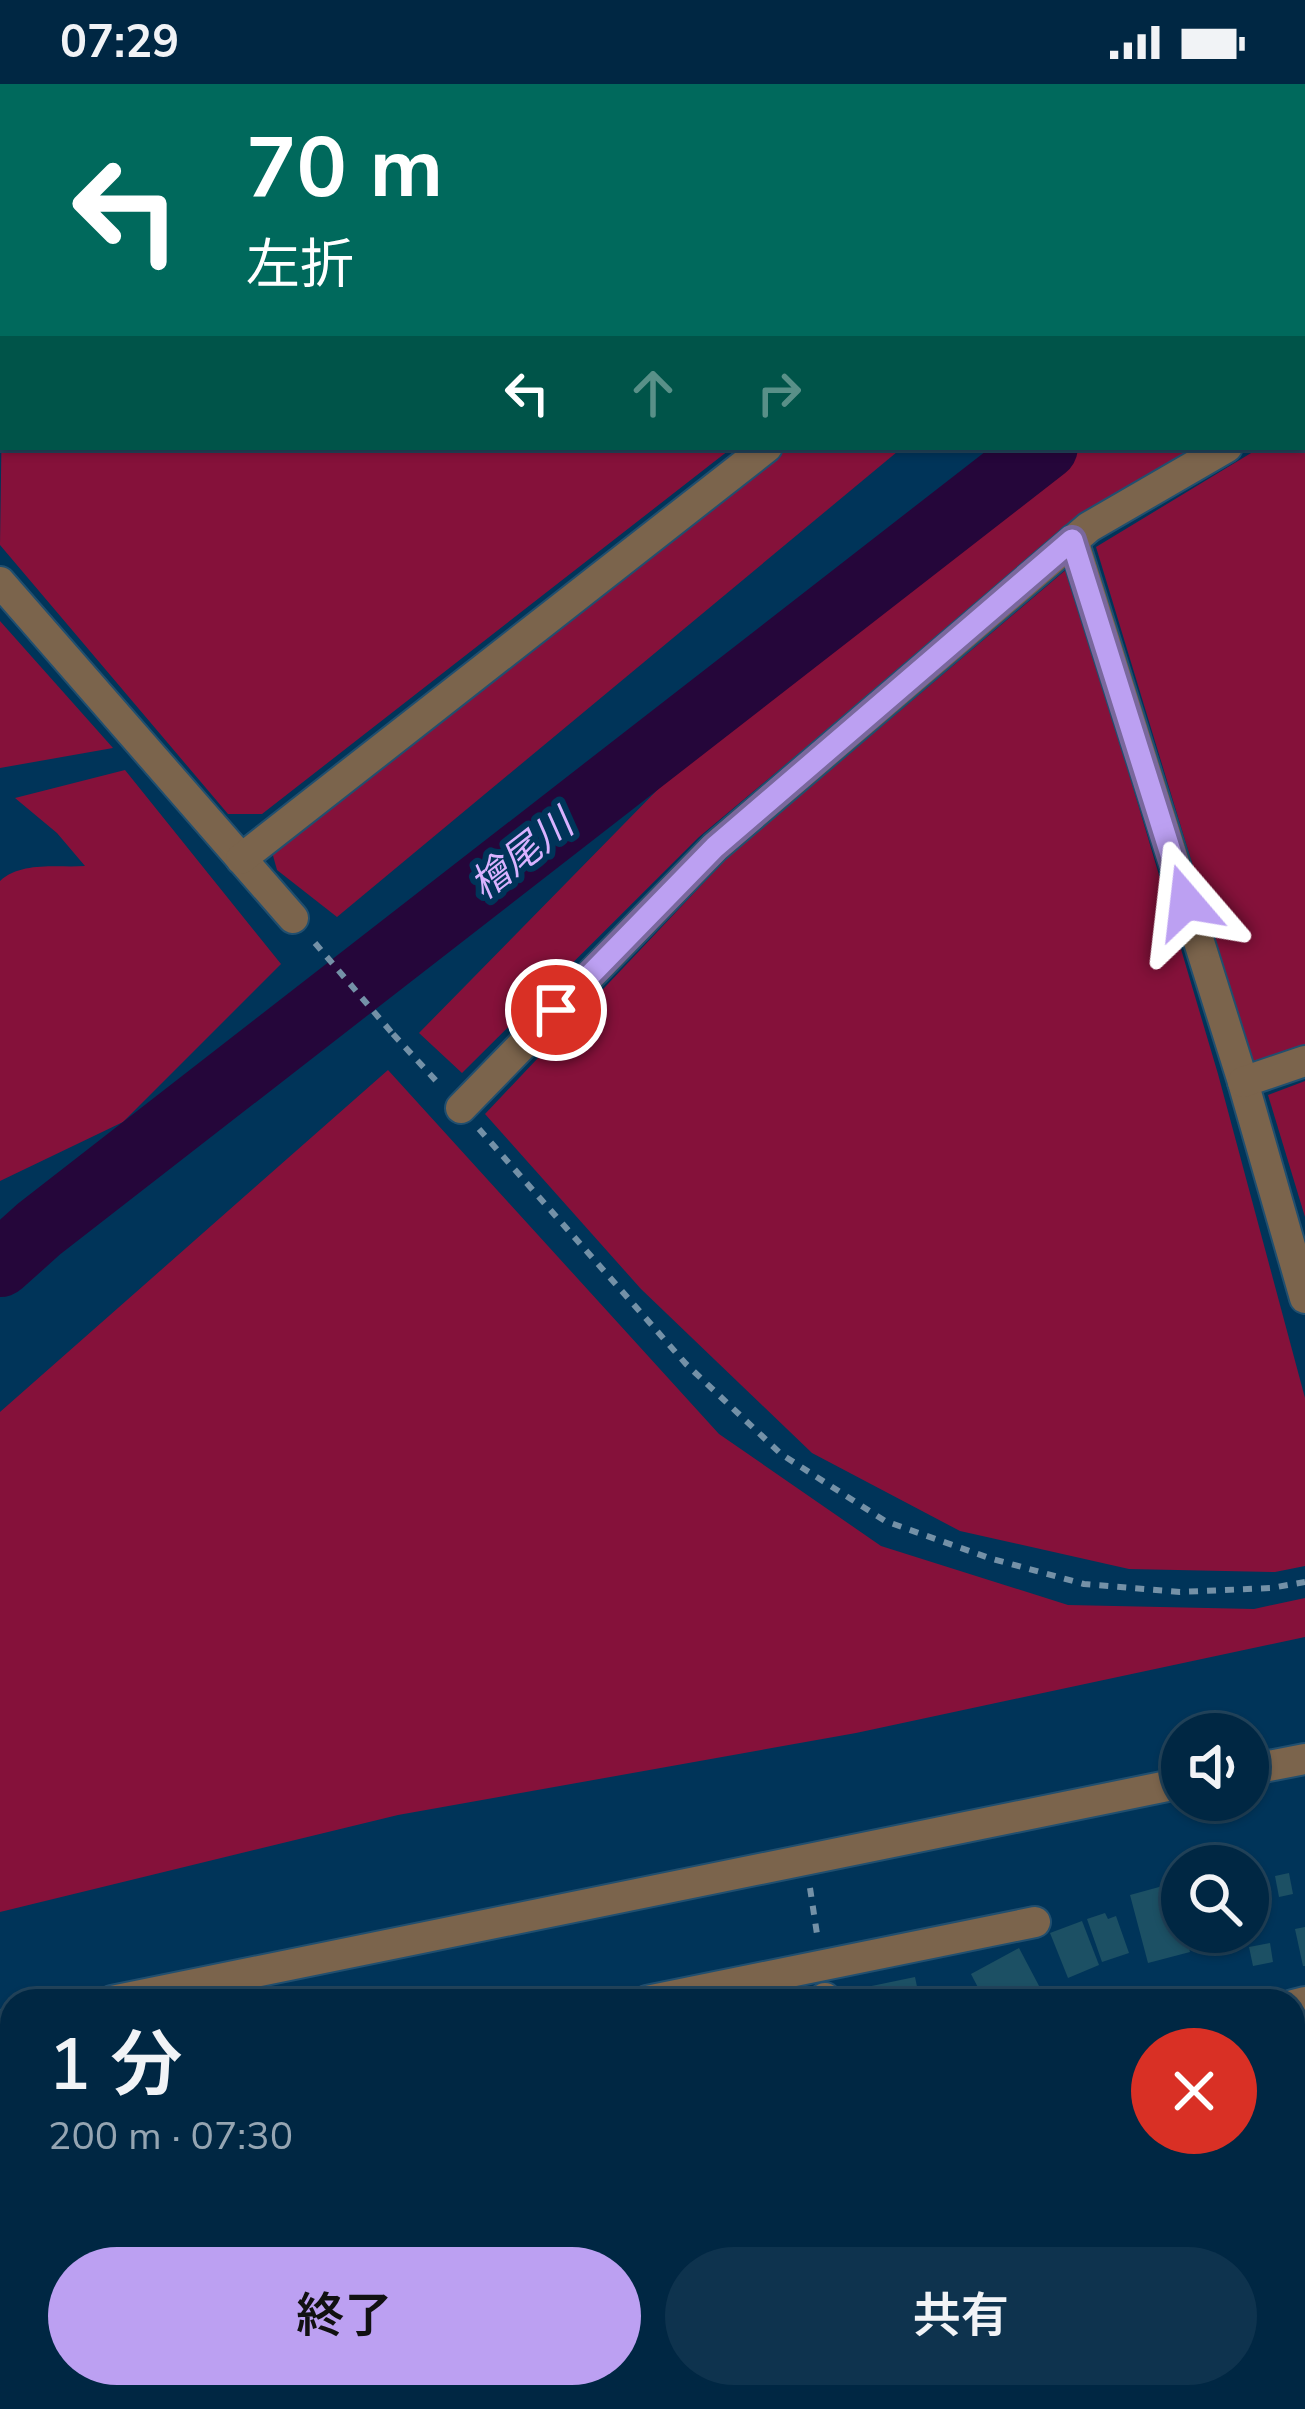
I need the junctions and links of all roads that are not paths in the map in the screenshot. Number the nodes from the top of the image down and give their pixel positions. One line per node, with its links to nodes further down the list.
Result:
1 (763, 450): 5 (street)
2 (1222, 450): 3 (street)
3 (1072, 540): 8 (street); 9 (street)
4 (0, 582): 5 (street)
5 (241, 859): 6 (street)
6 (292, 918)
7 (1305, 1061): 8 (street)
8 (1243, 1082): 10 (street)
9 (461, 1108)
10 (1305, 1298)
11 (1305, 1759): 12 (street)
12 (1269, 1766)
13 (1161, 1787): 15 (street)
14 (1034, 1922): 16 (street)
15 (171, 1989)
16 (707, 1989)

